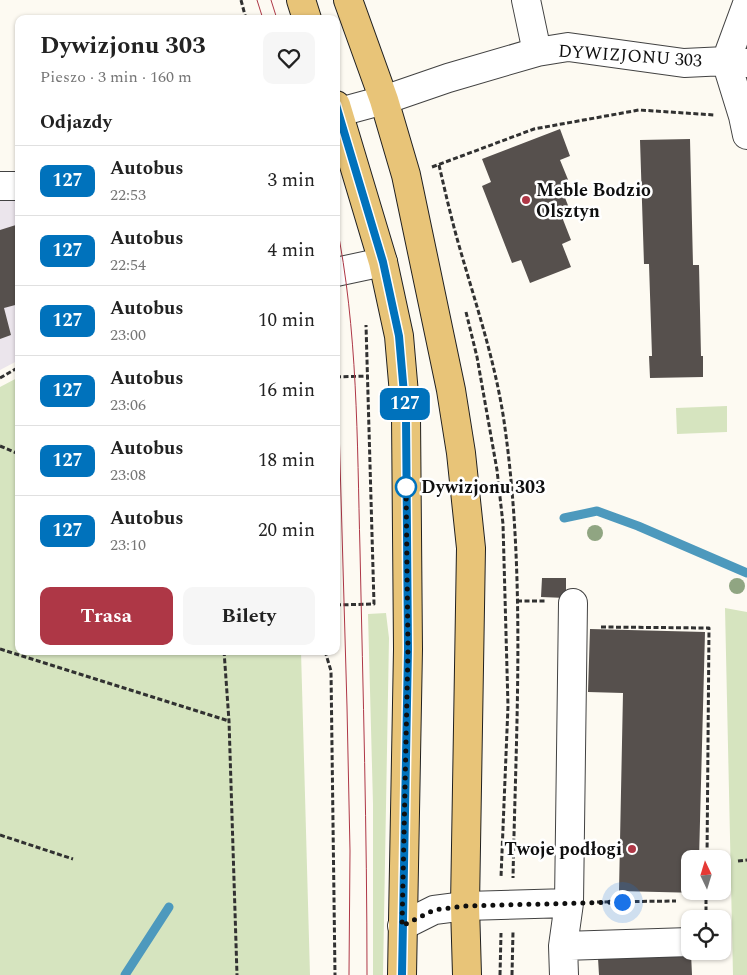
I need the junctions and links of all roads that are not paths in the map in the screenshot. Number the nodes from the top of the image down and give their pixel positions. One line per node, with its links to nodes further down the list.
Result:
1 (301, 0): 5 (main road)
2 (348, 0): 8 (main road)
3 (526, 0): 6 (street)
4 (747, 4): 7 (street)
5 (306, 15)
6 (536, 52): 7 (street, DYWIZJONU 303); 8 (street, DYWIZJONU 303)
7 (736, 62): 11 (street, DYWIZJONU 303)
8 (384, 100): 9 (street); 18 (main road)
9 (340, 109)
10 (340, 120): 14 (main road)
11 (745, 126)
12 (0, 186): 13 (street)
13 (15, 186)
14 (383, 262): 15 (street); 19 (main road)
15 (340, 271)
16 (572, 615): 17 (street)
17 (569, 903): 18 (street); 21 (street)
18 (465, 906): 19 (street); 23 (main road)
19 (402, 926): 22 (main road)
20 (681, 942): 21 (street)
21 (563, 946): 24 (street)
22 (402, 975)
23 (467, 975)
24 (564, 975)

